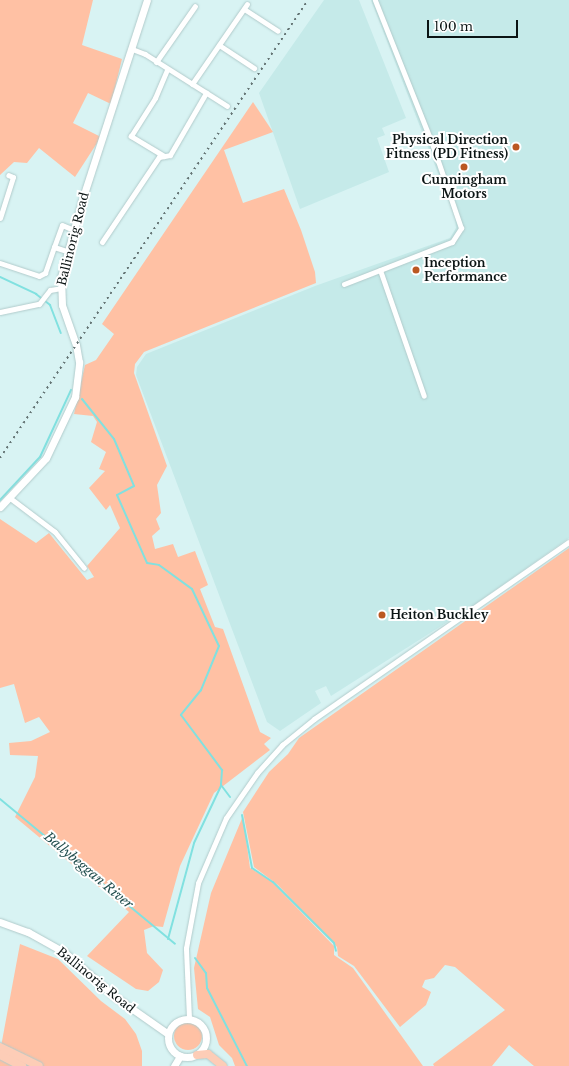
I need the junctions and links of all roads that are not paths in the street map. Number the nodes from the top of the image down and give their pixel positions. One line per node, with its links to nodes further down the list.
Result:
1 (147, 0): 6 (street, Ballinorig Road)
2 (374, 0): 21 (street)
3 (195, 6): 7 (street)
4 (278, 32): 5 (street)
5 (219, 45): 8 (street); 10 (street)
6 (132, 48): 7 (street); 19 (street, Ballinorig Road)
7 (156, 62): 9 (street)
8 (254, 68)
9 (167, 70): 10 (street); 13 (street)
10 (192, 84): 11 (street)
11 (206, 93): 12 (street); 13 (street)
12 (227, 106)
13 (164, 156): 17 (street)
14 (8, 175): 15 (street)
15 (0, 218)
16 (69, 228): 18 (street)
17 (102, 242)
18 (54, 247): 19 (street); 20 (street)
19 (69, 252): 23 (street, Ballinorig Road)
20 (0, 264)
21 (380, 270): 22 (street); 25 (street)
22 (344, 284)
23 (61, 288): 24 (street); 26 (street, Ballinorig Road)
24 (0, 312)
25 (424, 396)
26 (10, 498): 27 (street, Ballinorig Road); 29 (street)
27 (0, 507)
28 (569, 542): 31 (street)
29 (84, 568)
30 (0, 922): 32 (street, Ballinorig Road)
31 (189, 1018): 32 (street); 35 (street)
32 (168, 1034): 36 (street)
33 (0, 1047): 38 (main road)
34 (0, 1055): 37 (main road)
35 (197, 1055): 36 (street); 40 (main road)
36 (180, 1056): 39 (street)
37 (22, 1066)
38 (39, 1066)
39 (174, 1066)
40 (223, 1066)

